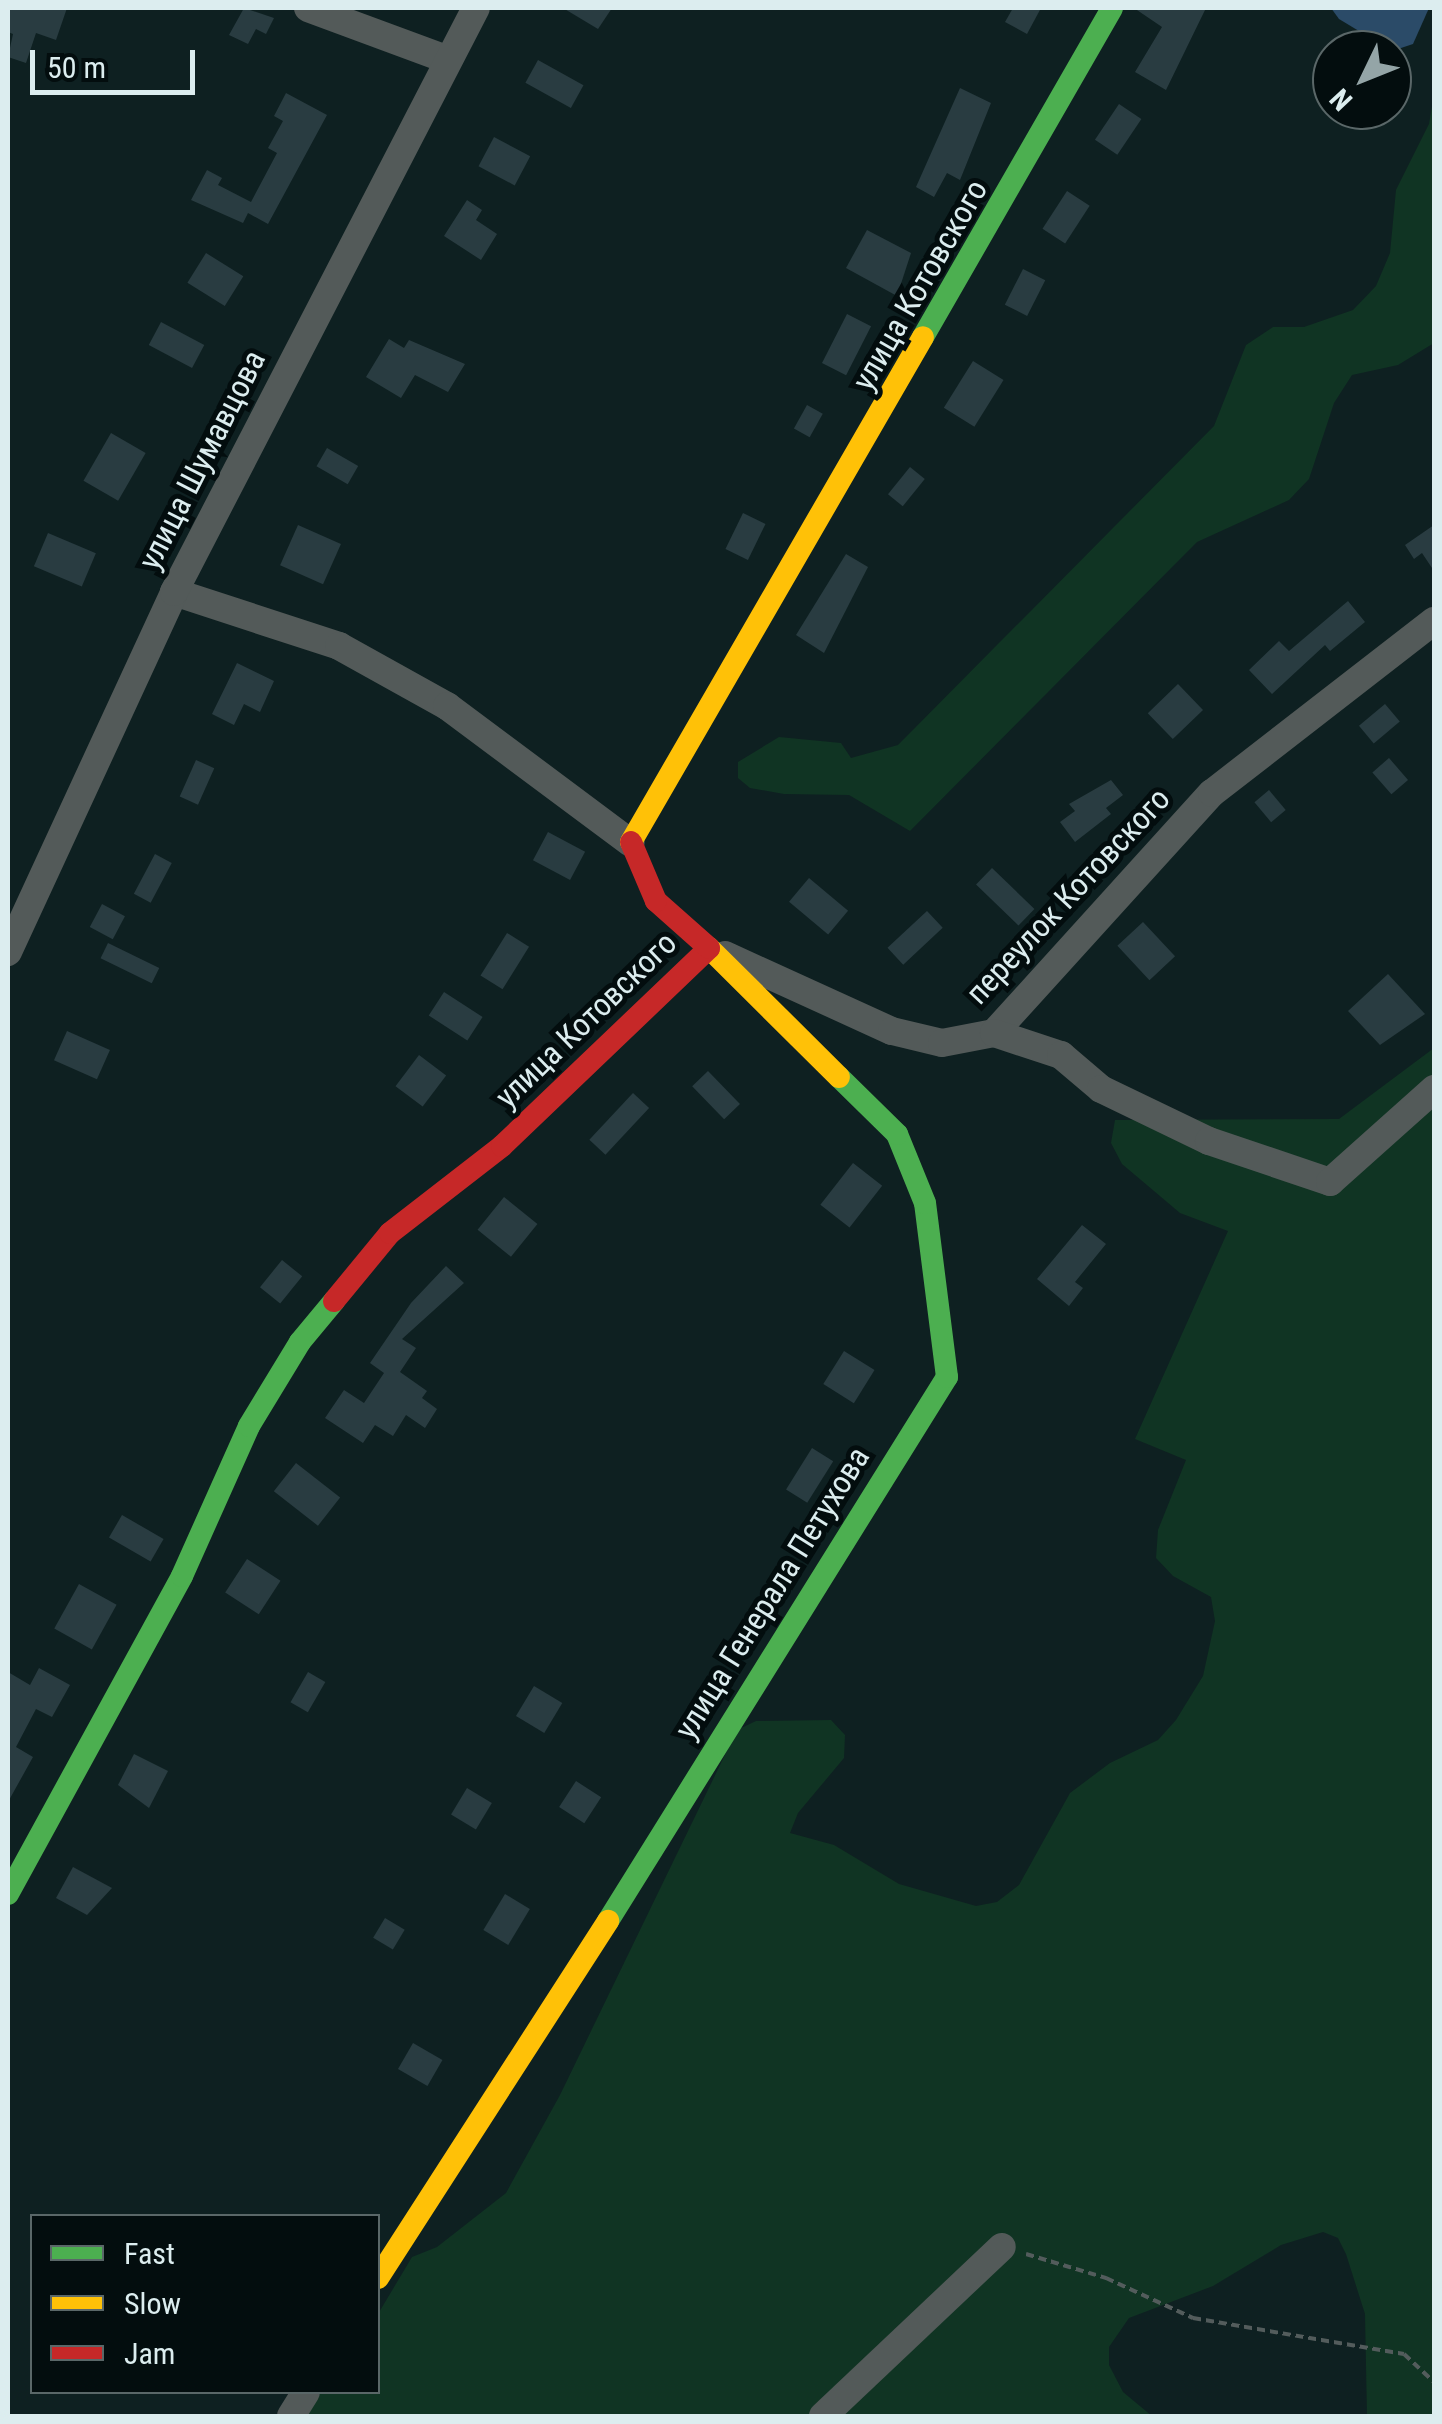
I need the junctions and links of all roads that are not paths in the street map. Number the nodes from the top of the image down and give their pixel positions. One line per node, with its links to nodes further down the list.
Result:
1 (308, 8): 4 (street)
2 (476, 8): 4 (street, улица Шумавцова)
3 (1112, 8): 7 (street, улица Котовского)
4 (446, 59): 5 (street, улица Шумавцова)
5 (174, 592): 7 (street); 9 (street, улица Шумавцова)
6 (1434, 620): 10 (street, переулок Котовского)
7 (631, 843): 8 (street, улица Котовского)
8 (709, 948): 10 (street, переулок Котовского); 12 (street, улица Котовского); 14 (street, улица Генерала Петухова)
9 (8, 952)
10 (994, 1033): 11 (street)
11 (1434, 1090)
12 (8, 1894)
13 (1002, 2247): 17 (street)
14 (380, 2275)
15 (305, 2394): 16 (street)
16 (291, 2416)
17 (824, 2416)

